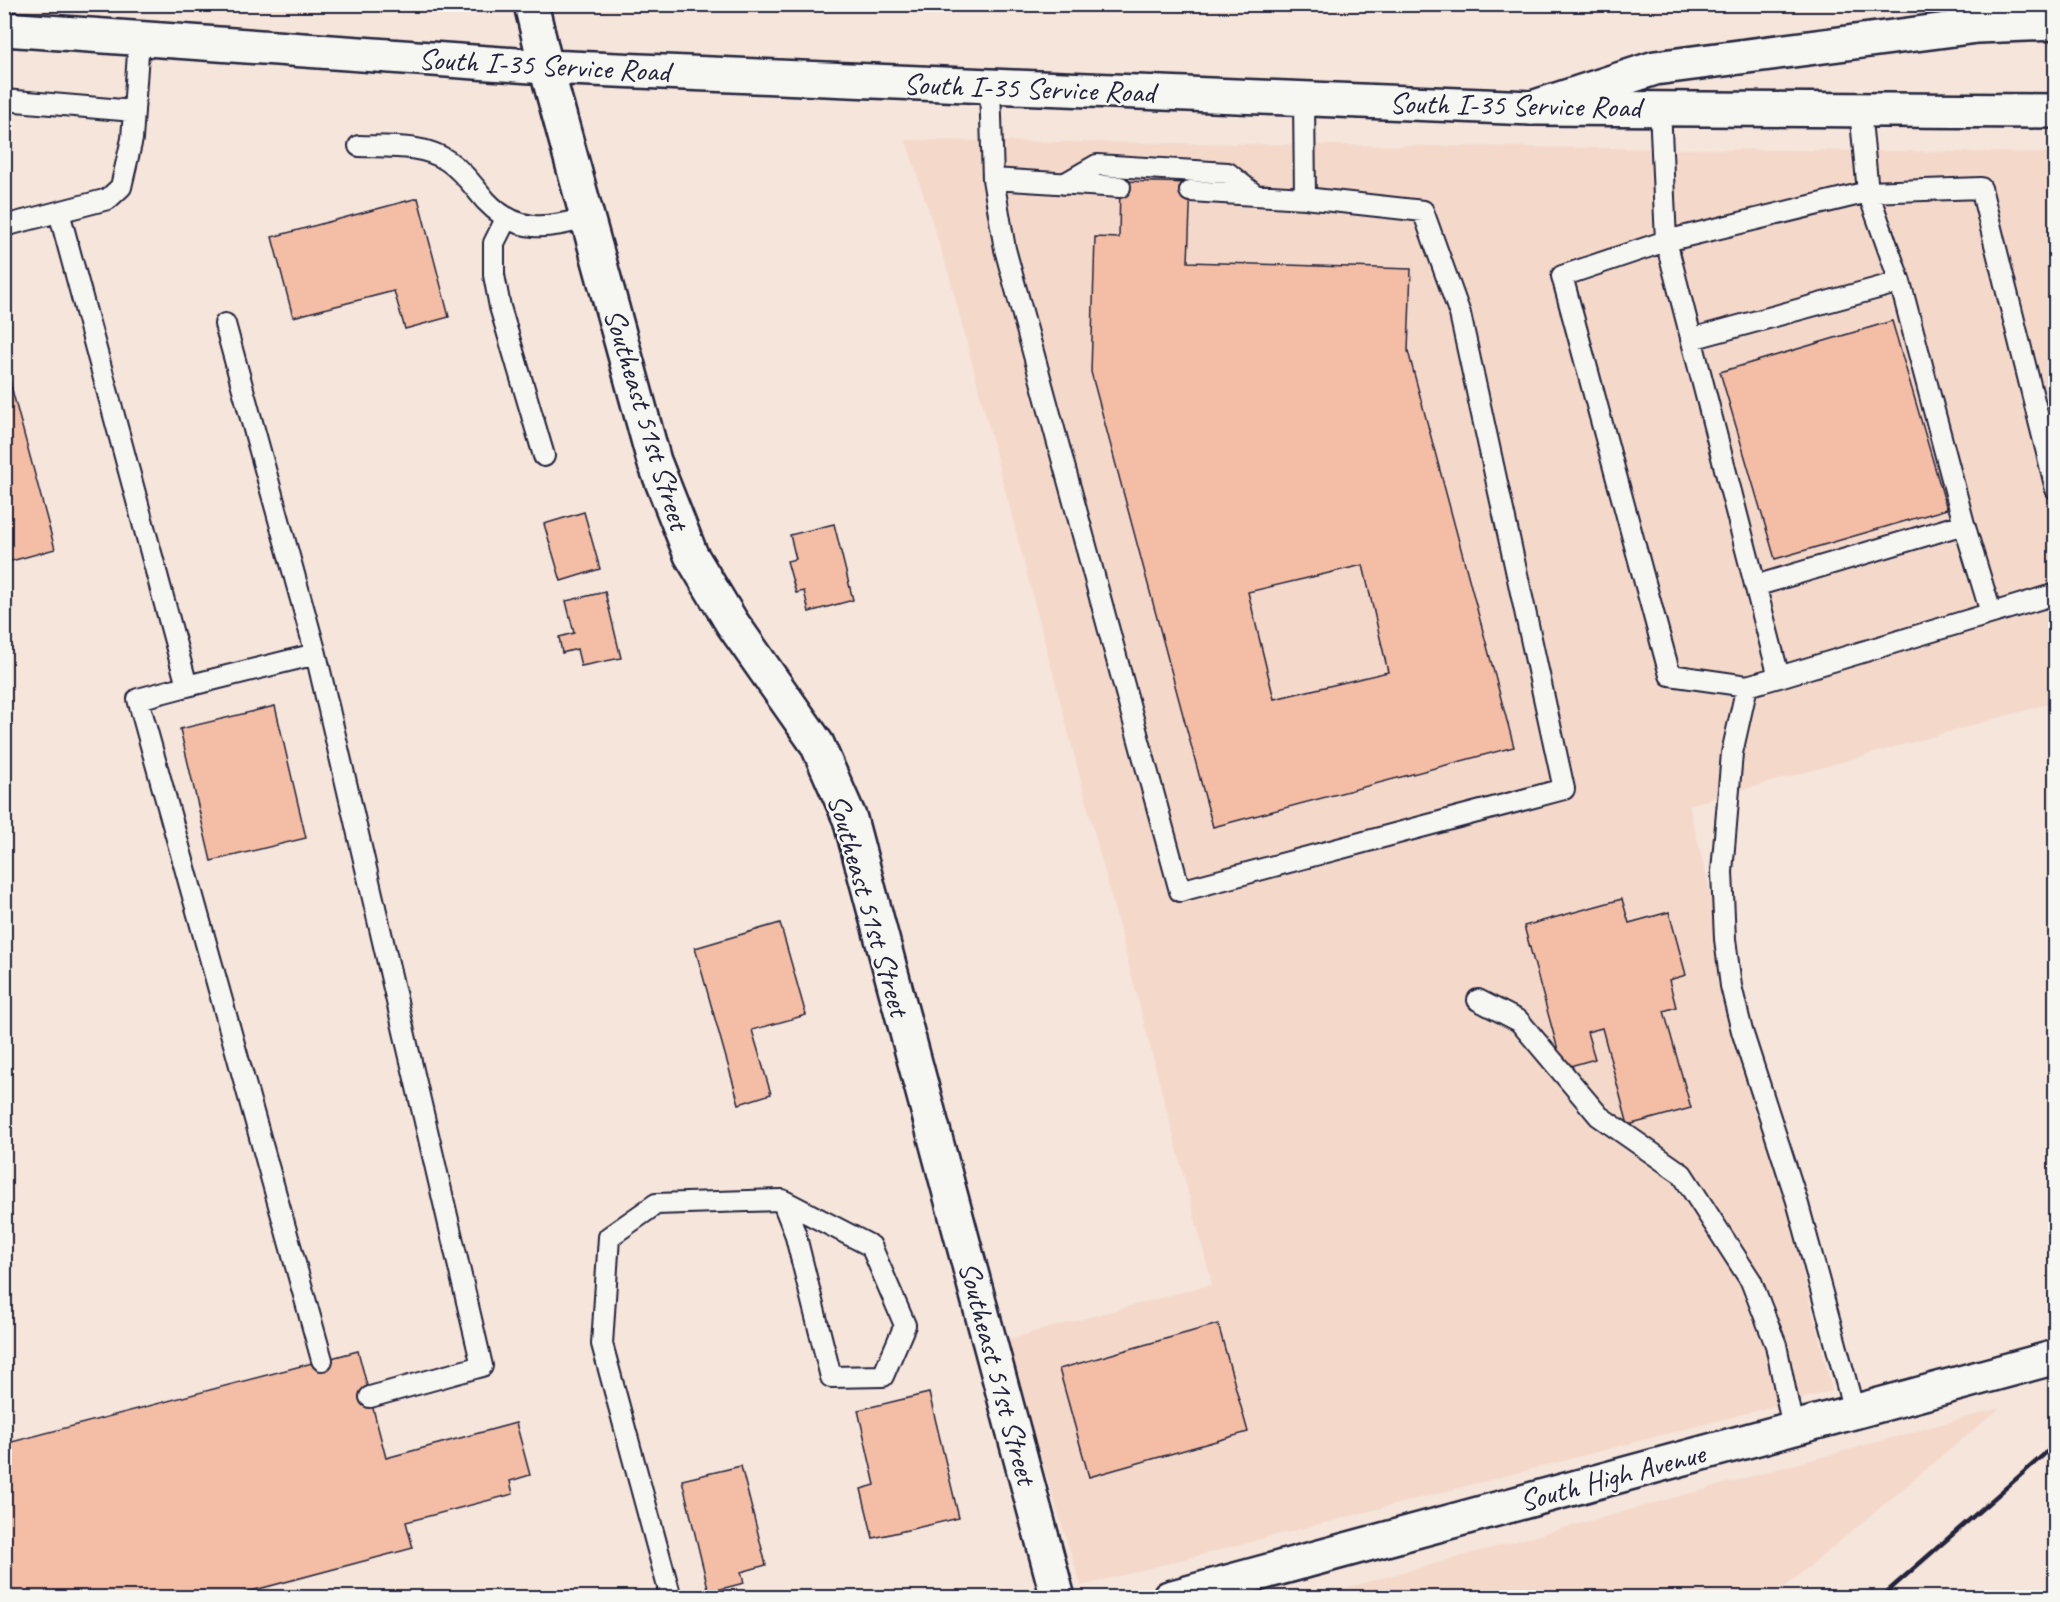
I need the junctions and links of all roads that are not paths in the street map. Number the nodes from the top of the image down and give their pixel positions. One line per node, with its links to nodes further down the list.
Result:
1 (533, 10): 5 (main road, Southeast 51st Street)
2 (2055, 23): 9 (main road)
3 (4, 29): 4 (main road, South I-35 Service Road)
4 (138, 39): 5 (main road, South I-35 Service Road); 12 (lane)
5 (546, 67): 6 (main road, South I-35 Service Road); 23 (main road, Southeast 51st Street)
6 (990, 87): 7 (main road, South I-35 Service Road); 15 (lane)
7 (1304, 99): 9 (main road, South I-35 Service Road); 21 (lane)
8 (4, 100): 12 (lane)
9 (1532, 108): 10 (main road, South I-35 Service Road)
10 (1660, 108): 11 (main road, South I-35 Service Road); 26 (lane)
11 (1860, 110): 13 (main road, South I-35 Service Road); 19 (lane)
12 (134, 111): 22 (lane)
13 (2055, 111)
14 (359, 146): 24 (lane)
15 (993, 179): 16 (lane); 21 (lane)
16 (1064, 184): 17 (lane); 20 (lane)
17 (1120, 188)
18 (1190, 191): 20 (lane)
19 (1868, 192): 26 (lane); 27 (lane); 31 (lane)
20 (1255, 195): 21 (lane)
21 (1305, 198)
22 (59, 212): 25 (lane); 38 (lane)
23 (587, 218): 24 (lane); 48 (main road, Southeast 51st Street)
24 (506, 219): 30 (lane)
25 (4, 226)
26 (1666, 241): 29 (lane); 39 (lane)
27 (1900, 282): 29 (lane); 32 (lane)
28 (225, 324): 36 (lane)
29 (1691, 339): 33 (lane)
30 (544, 456)
31 (2055, 489)
32 (1964, 524): 33 (lane); 35 (lane)
33 (1755, 586): 37 (lane)
34 (2055, 594): 35 (lane)
35 (1991, 613): 37 (lane)
36 (316, 654): 38 (lane); 44 (lane)
37 (1779, 677): 39 (lane)
38 (187, 686): 43 (lane)
39 (1748, 686): 45 (lane)
40 (1478, 1000): 46 (lane)
41 (782, 1200): 41 (lane); 47 (lane)
42 (2055, 1357): 45 (main road, South High Avenue)
43 (322, 1360)
44 (370, 1397)
45 (1854, 1411): 46 (main road, South High Avenue)
46 (1793, 1428): 49 (main road, South High Avenue)
47 (671, 1598)
48 (1058, 1598)
49 (1169, 1598)

